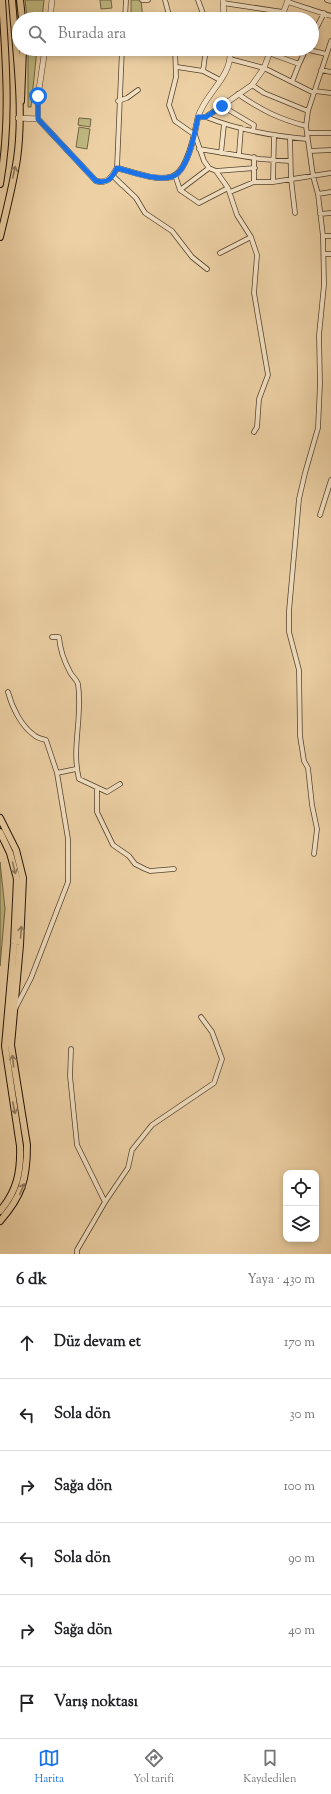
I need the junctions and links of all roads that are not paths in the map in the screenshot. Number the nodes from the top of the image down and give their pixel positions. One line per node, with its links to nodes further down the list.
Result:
1 (2, 0): 86 (highway)
2 (12, 0): 14 (highway)
3 (20, 0): 15 (highway)
4 (52, 0): 16 (street)
5 (126, 0): 17 (street)
6 (142, 0): 7 (street)
7 (148, 0)
8 (166, 0): 18 (street)
9 (198, 0): 19 (street)
10 (327, 0): 12 (street)
11 (288, 1): 21 (street); 22 (street)
12 (331, 1)
13 (223, 2): 20 (street); 21 (street)
14 (13, 12)
15 (21, 12)
16 (51, 12)
17 (125, 12)
18 (169, 12)
19 (202, 12)
20 (224, 12)
21 (283, 12)
22 (324, 13): 23 (street); 24 (street)
23 (331, 16)
24 (319, 23)
25 (331, 41): 26 (street)
26 (328, 54): 40 (street)
27 (15, 56): 55 (highway)
28 (23, 56): 55 (highway)
29 (44, 56): 56 (street)
30 (121, 56): 50 (street)
31 (176, 56): 38 (street)
32 (205, 56): 41 (street)
33 (268, 56): 39 (street)
34 (281, 56): 37 (street)
35 (303, 56): 37 (street)
36 (230, 59): 39 (street); 43 (street)
37 (299, 64): 44 (street)
38 (177, 67): 41 (street); 63 (street)
39 (264, 68): 44 (street); 45 (street)
40 (321, 70): 42 (street); 47 (street)
41 (203, 71): 43 (street)
42 (331, 72)
43 (220, 80): 53 (street)
44 (292, 82): 47 (street)
45 (252, 85): 49 (street); 52 (street)
46 (138, 90): 50 (street)
47 (315, 92): 48 (street); 52 (street)
48 (331, 93)
49 (238, 94): 51 (street); 58 (street)
50 (118, 101): 75 (street)
51 (222, 106): 54 (street); 60 (street)
52 (308, 111): 58 (street)
53 (198, 117): 54 (street); 63 (street)
54 (206, 117): 57 (street)
55 (18, 118): 56 (street); 97 (highway, one-way to 55)
56 (38, 119): 81 (street)
57 (224, 124): 59 (street); 70 (street)
58 (306, 126): 61 (street)
59 (241, 128): 60 (street); 71 (street)
60 (253, 131): 64 (street)
61 (307, 133): 62 (street); 66 (street)
62 (331, 133)
63 (195, 135): 67 (street); 80 (street)
64 (274, 135): 65 (street); 73 (street)
65 (290, 138): 66 (street); 74 (street)
66 (307, 139): 69 (street)
67 (199, 150): 70 (street); 76 (street)
68 (331, 150): 69 (street)
69 (310, 151): 82 (street)
70 (221, 153): 71 (street)
71 (239, 154): 72 (street)
72 (254, 157): 73 (street); 77 (street)
73 (274, 160): 74 (street); 85 (street)
74 (290, 161): 83 (street)
75 (117, 168): 80 (street); 81 (street)
76 (209, 168): 78 (street); 88 (street)
77 (255, 168): 78 (street); 84 (street)
78 (216, 171): 89 (street)
79 (331, 173): 82 (street)
80 (175, 175): 88 (street)
81 (113, 176): 87 (street); 102 (street)
82 (313, 176): 83 (street); 91 (street)
83 (291, 179): 85 (street); 92 (street)
84 (254, 182): 85 (street); 89 (street)
85 (273, 182)
86 (0, 184)
87 (122, 185)
88 (180, 190): 89 (street)
89 (229, 190): 98 (street)
90 (331, 192): 91 (street)
91 (318, 194): 94 (street)
92 (295, 213)
93 (331, 213): 94 (street)
94 (320, 214): 95 (street)
95 (323, 236): 96 (street); 100 (street)
96 (331, 236)
97 (0, 237)
98 (251, 237): 99 (street); 103 (street)
99 (220, 253)
100 (324, 254): 101 (street); 114 (street)
101 (331, 254)
102 (207, 269)
103 (254, 432)
104 (331, 480): 105 (street)
105 (320, 515)
106 (52, 636): 108 (street)
107 (8, 692): 109 (street)
108 (76, 770): 109 (street); 111 (street)
109 (57, 773): 116 (street)
110 (120, 784): 111 (street)
111 (97, 788): 115 (street)
112 (0, 818): 116 (highway, one-way to 112)
113 (0, 832): 120 (highway, one-way to 120)
114 (314, 854)
115 (174, 869)
116 (13, 1012): 121 (highway, one-way to 116)
117 (201, 1017): 119 (street)
118 (71, 1049): 119 (street)
119 (104, 1202): 122 (street)
120 (0, 1211)
121 (0, 1221)
122 (77, 1254)

